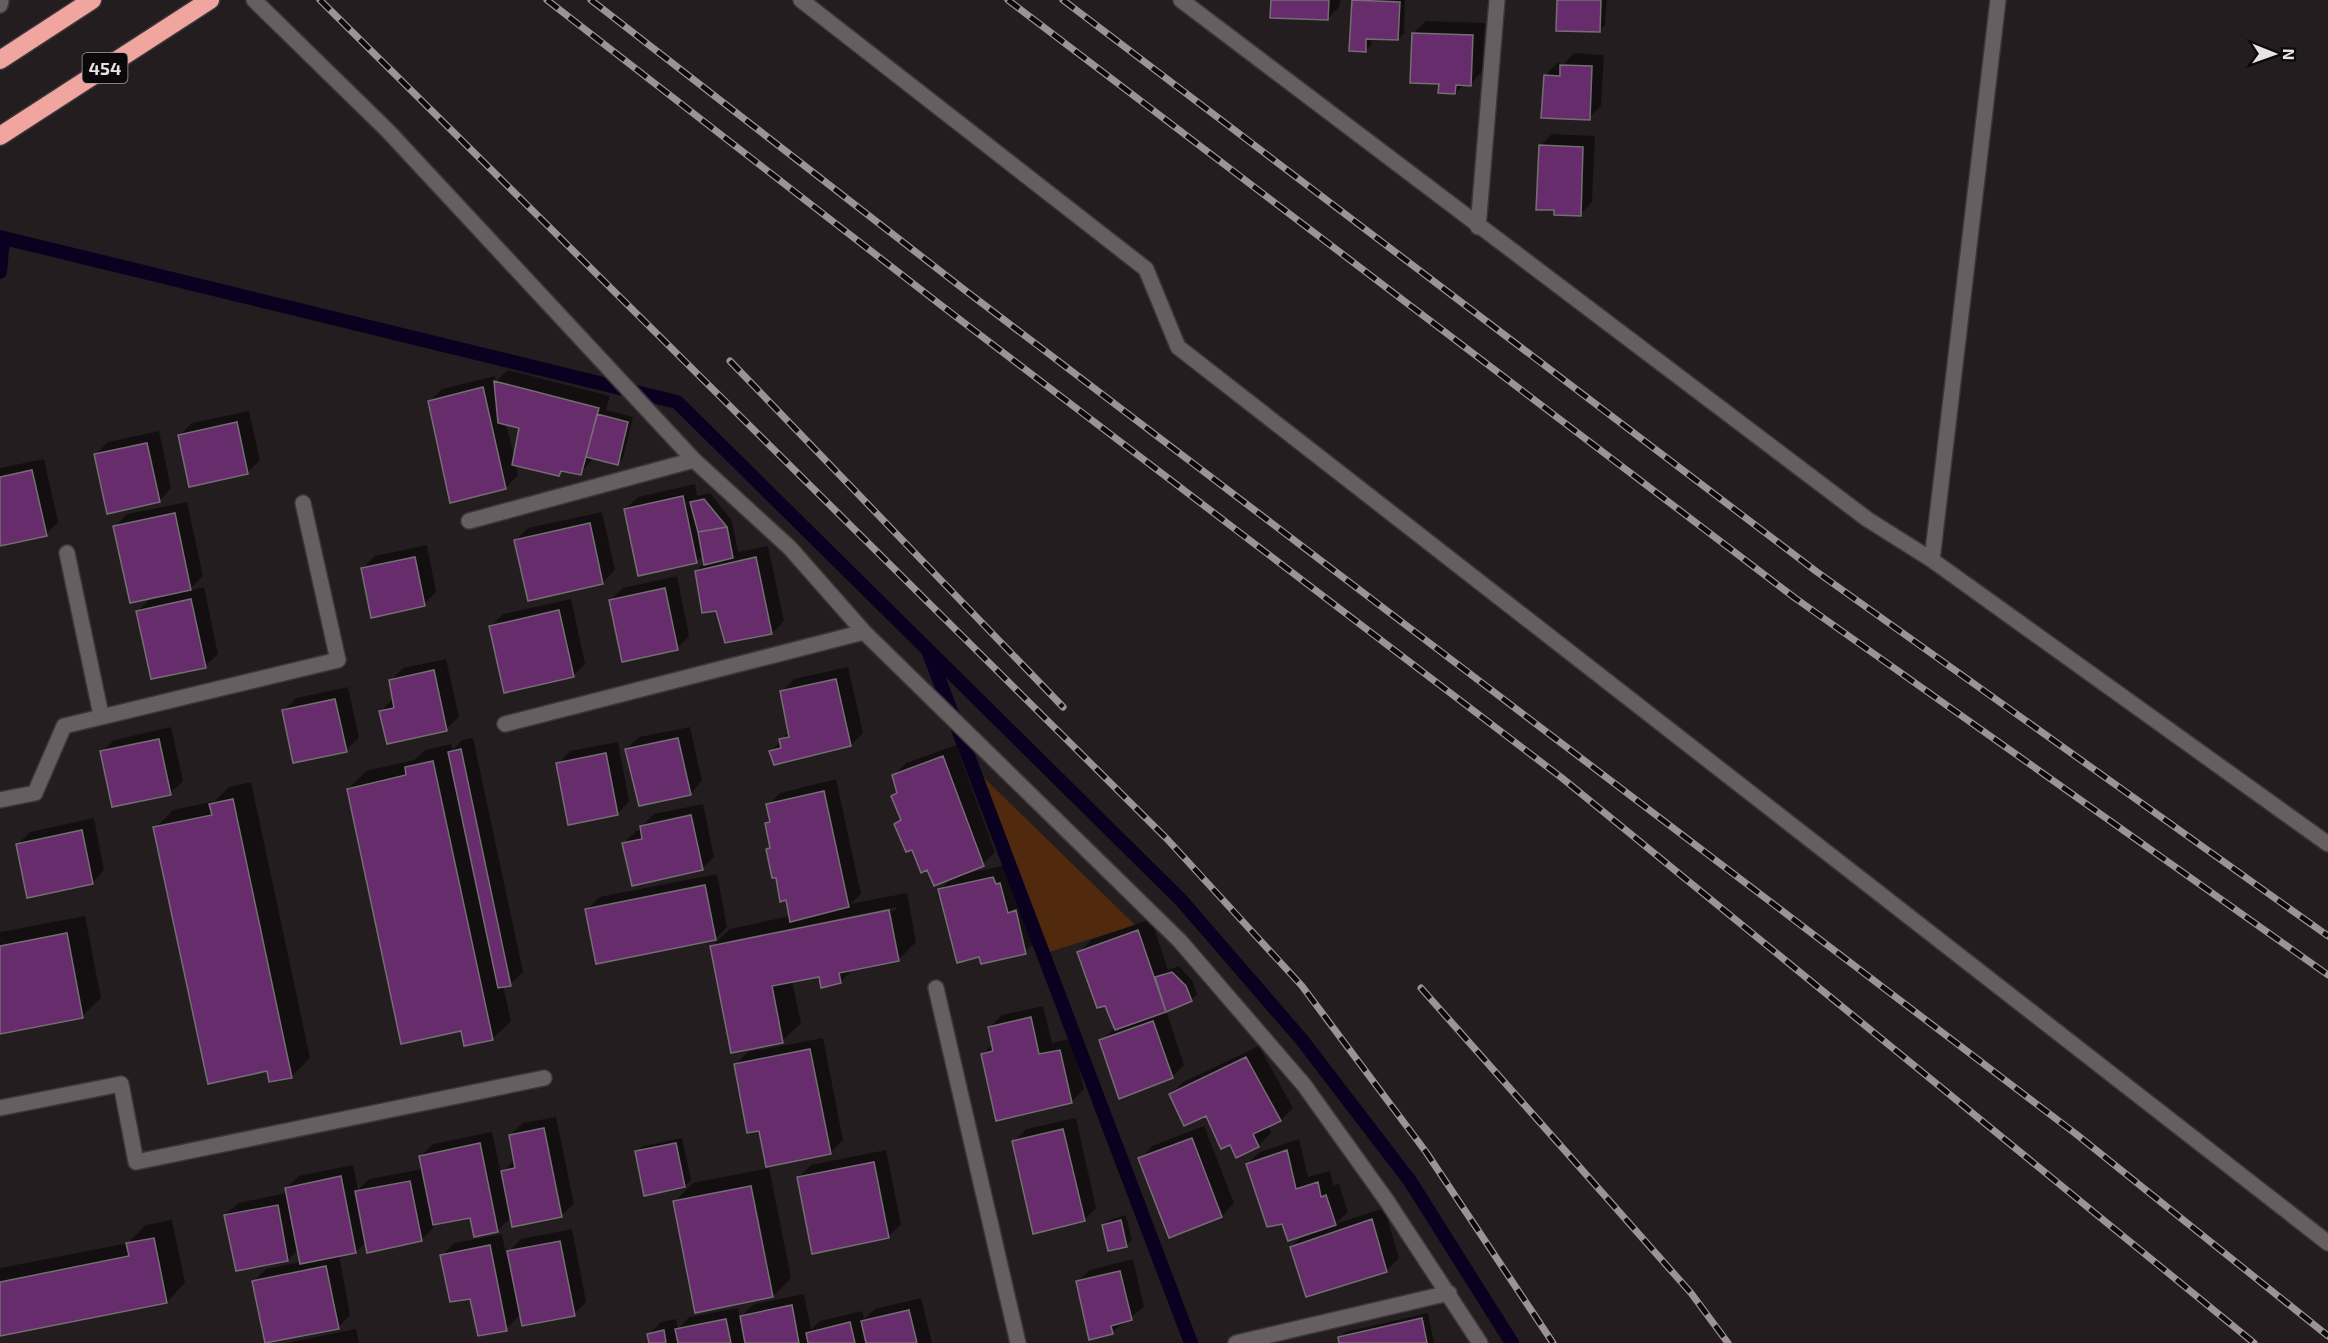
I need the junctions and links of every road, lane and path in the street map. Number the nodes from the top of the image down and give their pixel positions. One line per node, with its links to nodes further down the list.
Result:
1 (0, 0): 9 (street)
2 (92, 0): 10 (highway)
3 (210, 0): 11 (highway, 454)
4 (254, 0): 13 (street)
5 (801, 0): 26 (street)
6 (1181, 0): 12 (street)
7 (1497, 0): 12 (street)
8 (1998, 0): 17 (street)
9 (0, 5)
10 (0, 60)
11 (0, 136)
12 (1478, 227): 17 (street)
13 (694, 460): 15 (street); 18 (street)
14 (303, 503): 19 (street)
15 (470, 521)
16 (67, 553): 19 (street)
17 (1932, 560): 22 (street)
18 (864, 632): 20 (street); 27 (street)
19 (101, 715): 21 (street)
20 (505, 724)
21 (0, 800)
22 (2328, 843)
23 (936, 988): 28 (street)
24 (544, 1077): 25 (street)
25 (0, 1108)
26 (2328, 1243)
27 (1449, 1293): 29 (street); 30 (street)
28 (1018, 1343)
29 (1236, 1343)
30 (1480, 1343)

